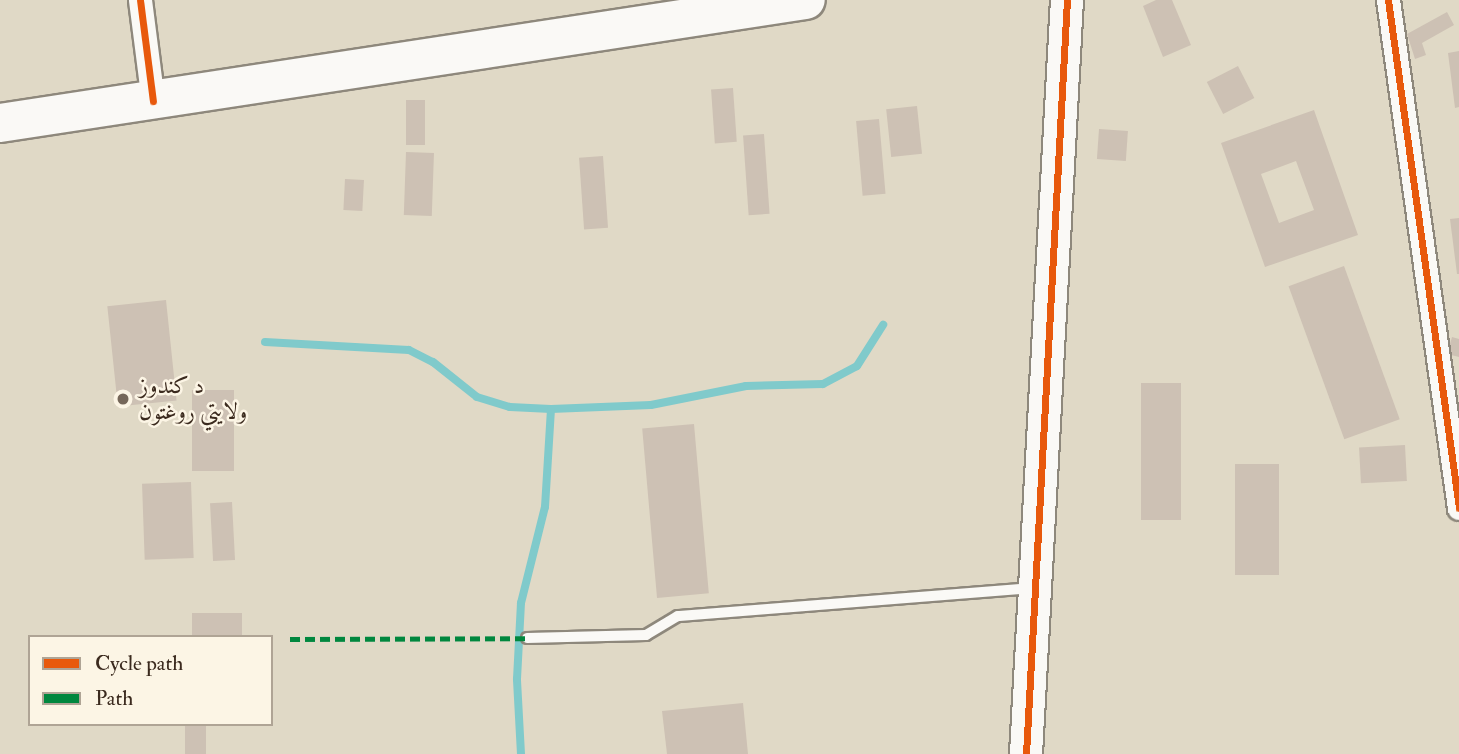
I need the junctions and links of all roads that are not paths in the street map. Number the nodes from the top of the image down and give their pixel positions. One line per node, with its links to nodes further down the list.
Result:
1 (140, 0): 6 (street)
2 (806, 0): 5 (highway)
3 (1067, 0): 9 (street)
4 (1388, 0): 8 (street)
5 (754, 4): 6 (highway)
6 (153, 101): 7 (highway)
7 (0, 123)
8 (1459, 508)
9 (1033, 588): 10 (lane); 11 (street)
10 (527, 638)
11 (1026, 754)

